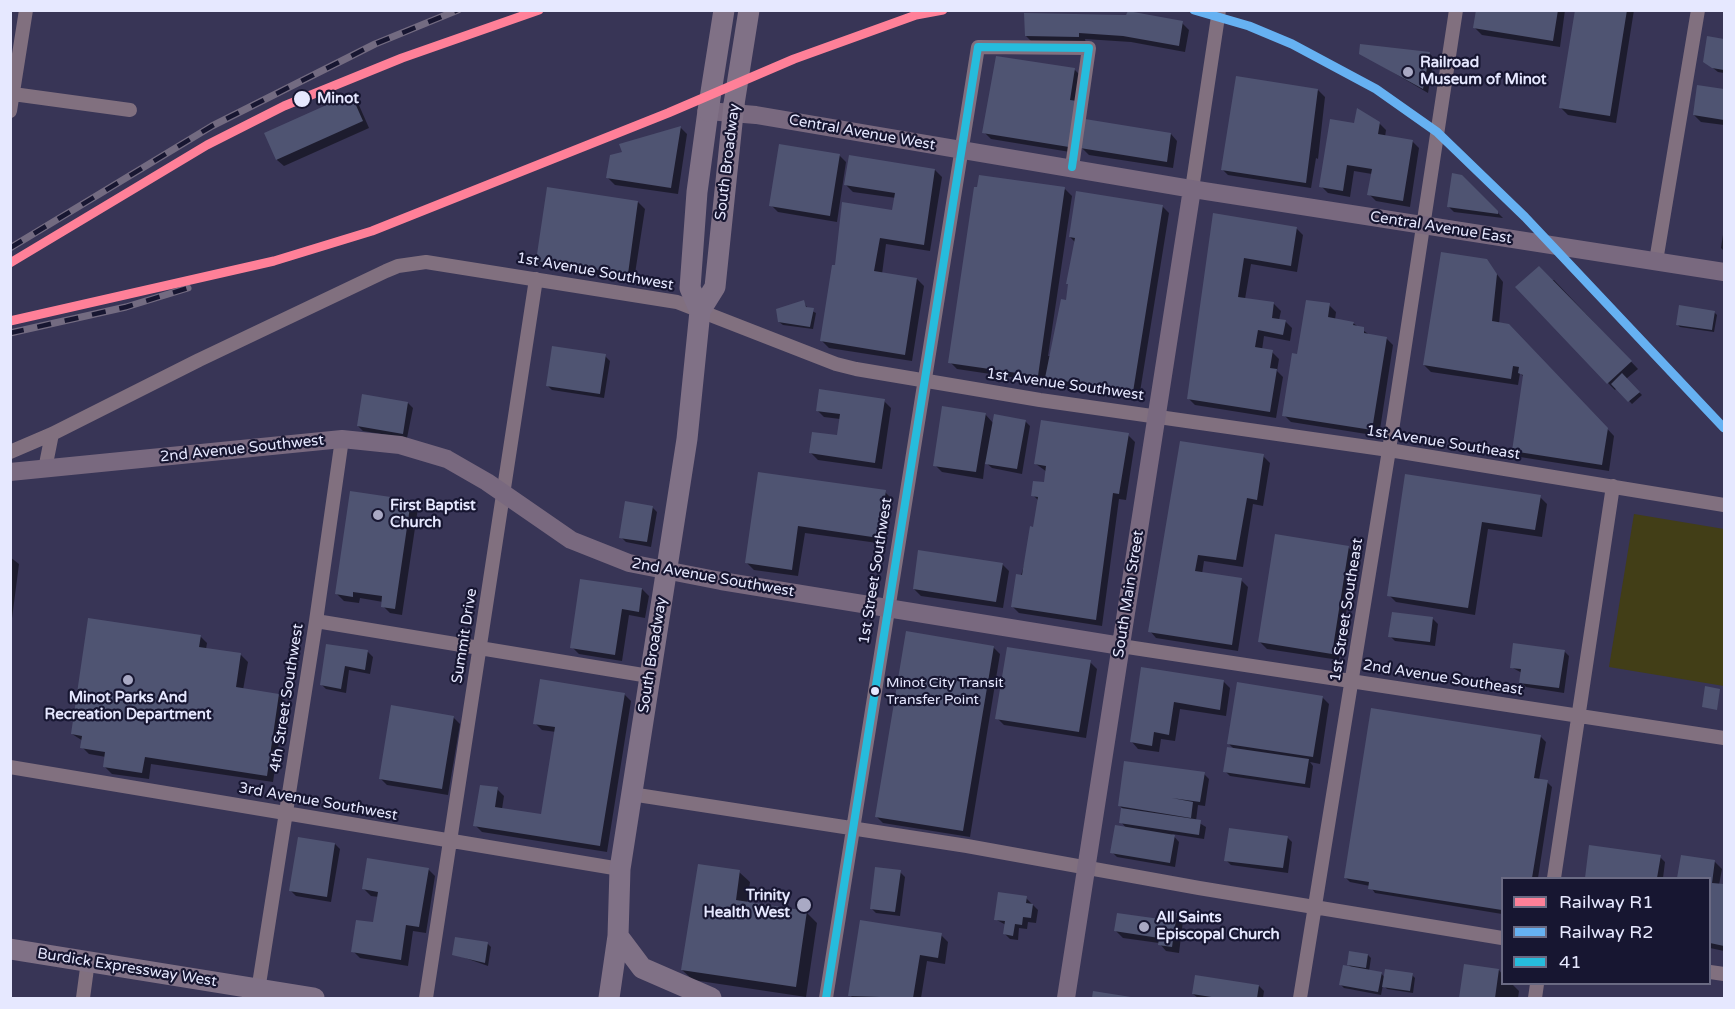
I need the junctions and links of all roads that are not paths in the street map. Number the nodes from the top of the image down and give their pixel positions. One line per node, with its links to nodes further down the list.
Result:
1 (26, 10): 7 (street)
2 (724, 10): 11 (main road, South Broadway, bridge)
3 (749, 10): 8 (main road, South Broadway, bridge)
4 (1219, 10): 14 (street)
5 (1456, 10): 15 (street, 1st Street Southeast)
6 (1698, 10): 16 (street)
7 (13, 94): 9 (street); 10 (street)
8 (733, 108): 11 (street, Central Avenue West); 12 (street, Central Avenue West); 19 (main road, South Broadway)
9 (129, 110)
10 (10, 111)
11 (708, 111): 19 (main road, South Broadway)
12 (960, 150): 13 (street, Central Avenue West); 13 (street, 1st Street Southwest); 20 (street, 1st Street Southwest)
13 (1072, 167): 14 (street, Central Avenue West)
14 (1192, 189): 15 (street, Central Avenue East); 21 (street, South Main Street)
15 (1423, 226): 16 (street, Central Avenue East); 24 (street, 1st Street Southeast)
16 (1656, 261): 17 (street, Central Avenue East)
17 (1725, 272)
18 (536, 279): 19 (street, 1st Avenue Southwest); 22 (street, 1st Avenue Southwest); 29 (street, Summit Drive)
19 (700, 311): 20 (street, 1st Avenue Southwest); 31 (main road, South Broadway)
20 (924, 380): 21 (street, 1st Avenue Southwest); 32 (street, 1st Street Southwest)
21 (1157, 415): 24 (street, 1st Avenue Southeast); 34 (street, South Main Street)
22 (52, 434): 25 (street, 1st Avenue Southwest); 26 (street)
23 (342, 439): 26 (street, 2nd Avenue Southwest); 29 (street, 2nd Avenue Southwest); 33 (street, 4th Street Southwest)
24 (1389, 450): 28 (street, 1st Avenue Southeast); 37 (street, 1st Street Southeast)
25 (10, 452)
26 (45, 468): 27 (street, 2nd Avenue Southwest)
27 (10, 472)
28 (1613, 486): 30 (street, 1st Avenue Southeast); 38 (street)
29 (504, 494): 31 (street, 2nd Avenue Southwest); 35 (street, Summit Drive)
30 (1725, 505)
31 (666, 571): 32 (street, 2nd Avenue Southwest); 36 (main road, South Broadway)
32 (886, 608): 34 (street, 2nd Avenue Southwest); 43 (street, 1st Street Southwest)
33 (316, 621): 35 (street); 42 (street, 4th Street Southwest)
34 (1121, 646): 37 (street, 2nd Avenue Southeast); 45 (street, South Main Street)
35 (480, 648): 36 (street); 44 (street, Summit Drive)
36 (649, 676): 41 (main road, South Broadway)
37 (1352, 681): 38 (street, 2nd Avenue Southeast); 48 (street, 1st Street Southeast)
38 (1577, 716): 39 (street, 2nd Avenue Southeast); 47 (street)
39 (1725, 738)
40 (10, 767): 42 (street, 3rd Avenue Southwest)
41 (631, 794): 43 (street); 46 (main road, South Broadway)
42 (286, 813): 44 (street, 3rd Avenue Southwest); 53 (street, 4th Street Southwest)
43 (853, 828): 45 (street); 59 (street, 1st Street Southwest)
44 (450, 841): 46 (street, 3rd Avenue Southwest); 56 (street, Summit Drive)
45 (1086, 866): 48 (street); 60 (street, South Main Street)
46 (620, 868): 49 (main road, South Broadway)
47 (1554, 877)
48 (1314, 907): 50 (street); 61 (street, 1st Street Southeast)
49 (618, 936): 57 (main road, South Broadway); 58 (main road)
50 (1501, 938)
51 (10, 949): 52 (main road, Burdick Expressway West)
52 (88, 961): 53 (main road, Burdick Expressway West); 54 (street)
53 (257, 994): 55 (main road, Burdick Expressway West)
54 (82, 999)
55 (314, 999)
56 (426, 999)
57 (609, 999)
58 (711, 999)
59 (826, 999)
60 (1066, 999)
61 (1300, 999)

